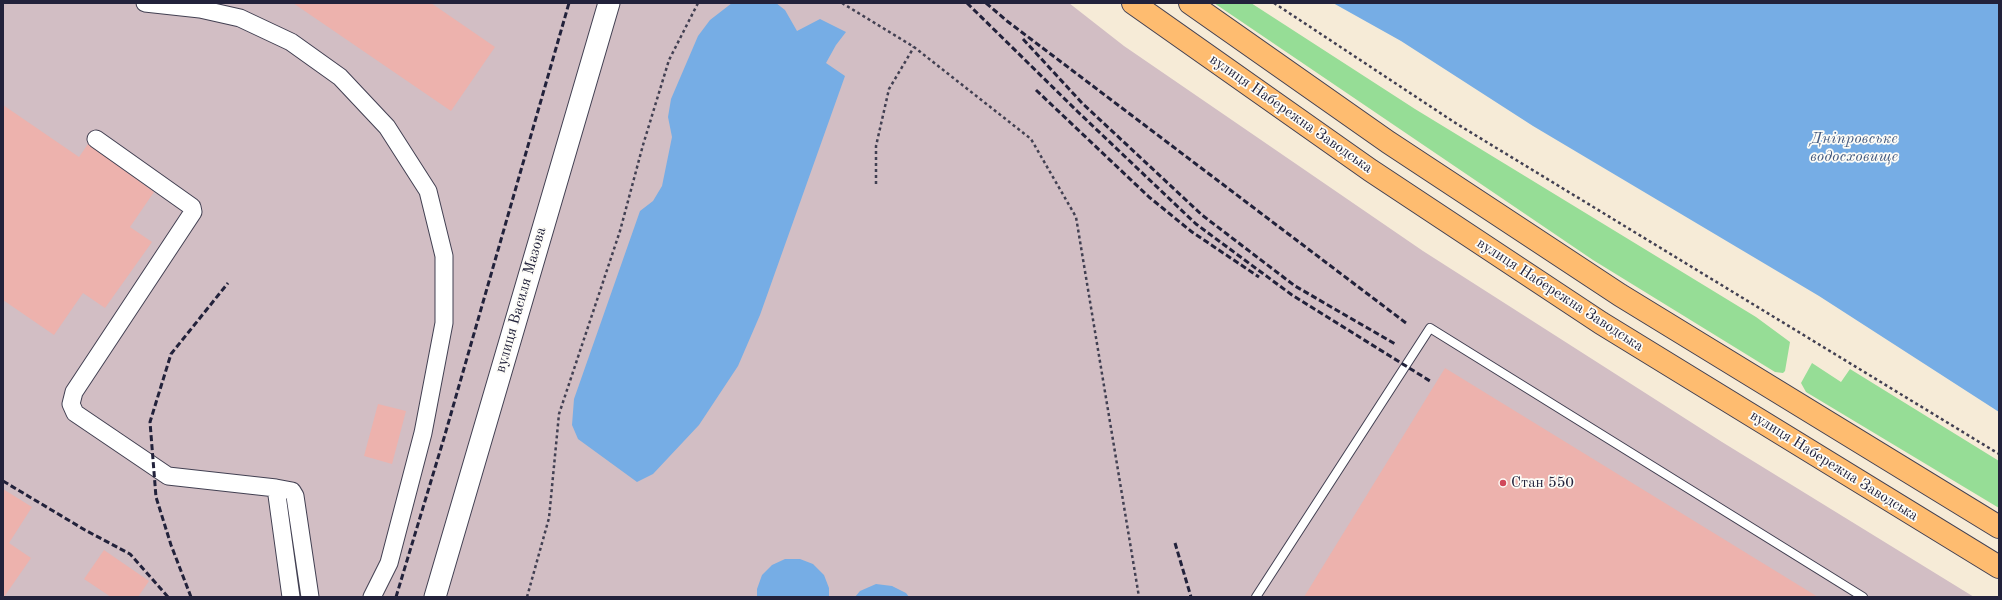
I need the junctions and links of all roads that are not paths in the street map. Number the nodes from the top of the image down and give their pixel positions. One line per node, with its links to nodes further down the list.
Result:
1 (145, 3): 11 (street)
2 (608, 3): 12 (street, вулиця Василя Мазова)
3 (1133, 3): 8 (main road, вулиця Набережна Заводська)
4 (1190, 3): 7 (main road)
5 (96, 139): 6 (street)
6 (276, 488): 9 (street); 10 (street)
7 (1999, 527)
8 (1999, 567)
9 (291, 597)
10 (310, 597)
11 (372, 597)
12 (435, 597)
13 (1256, 597): 14 (lane)
14 (1863, 597)

